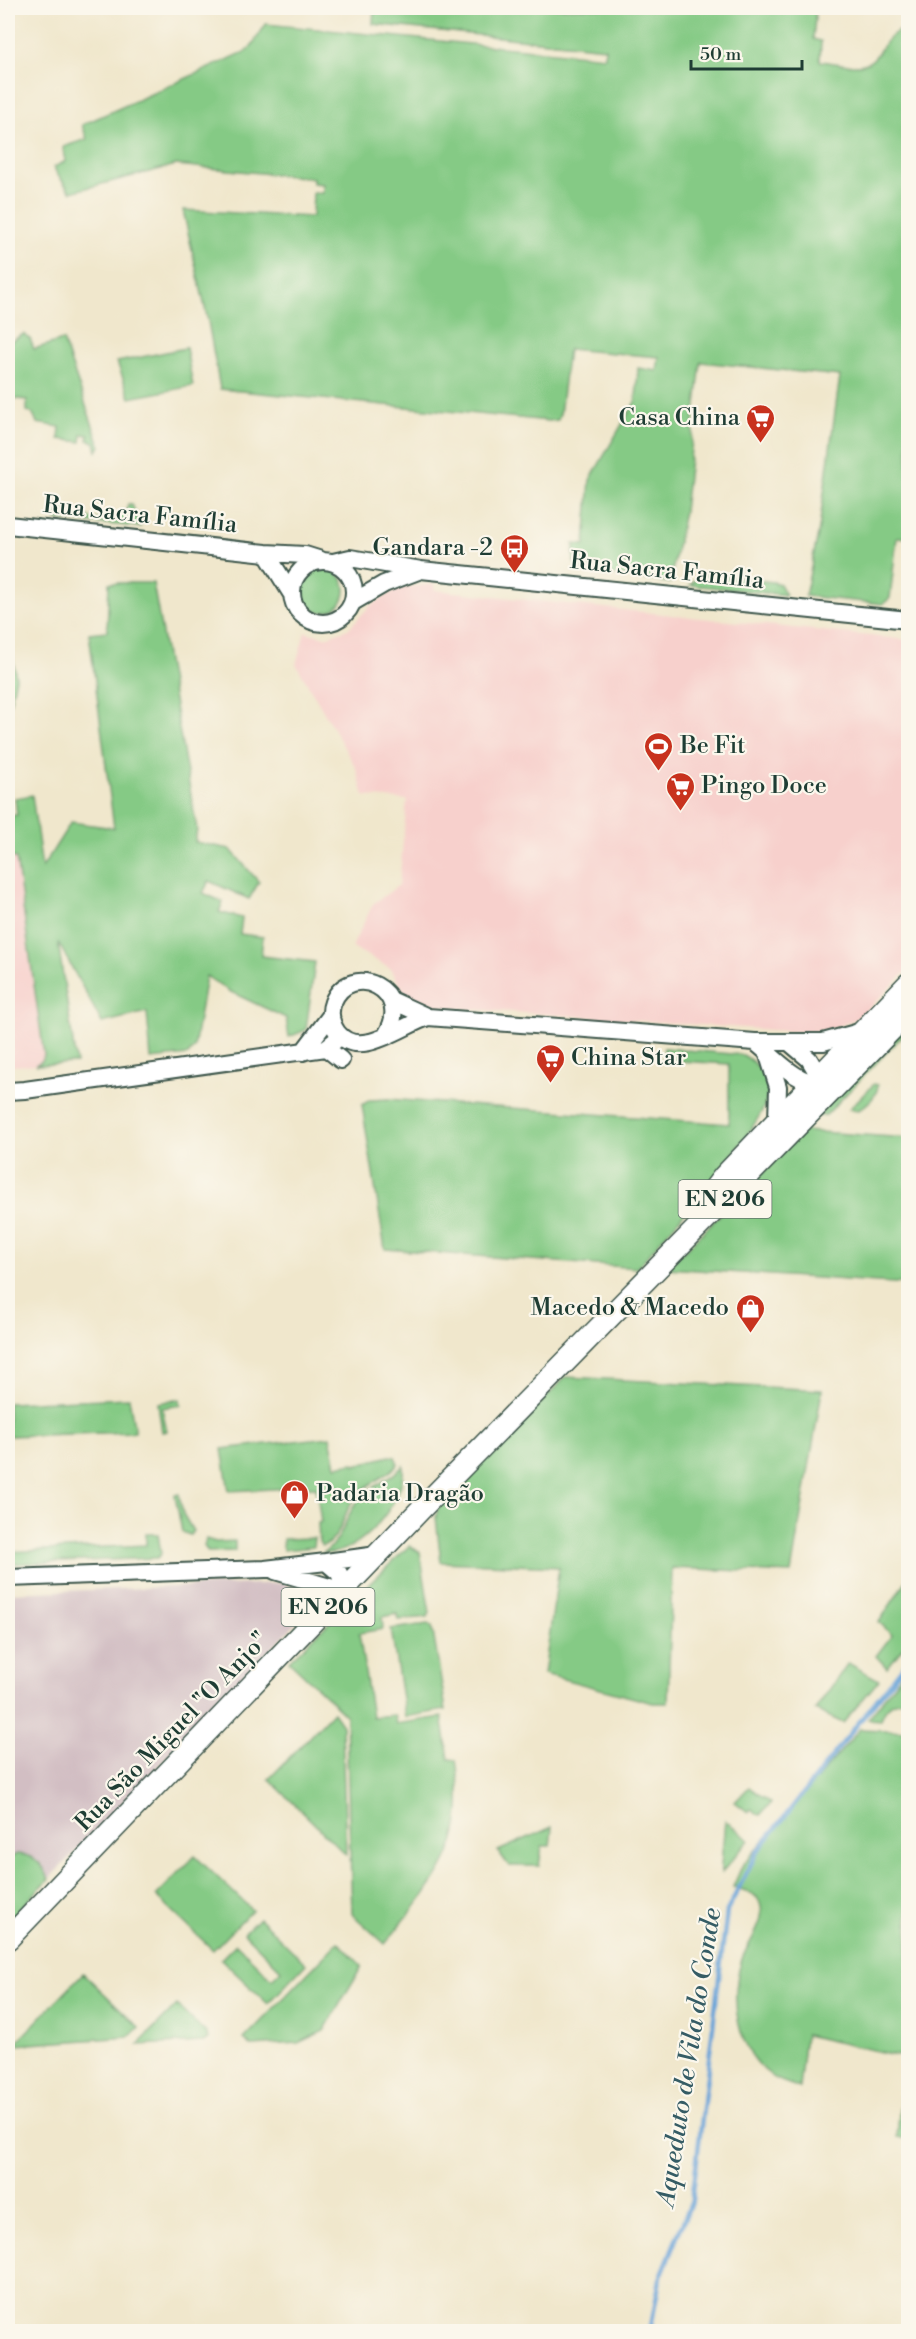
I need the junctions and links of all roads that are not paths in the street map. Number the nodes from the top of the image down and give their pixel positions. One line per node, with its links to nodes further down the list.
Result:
1 (8, 525): 2 (street, Rua Sacra Família)
2 (266, 553): 3 (street, Rua Sacra Família); 5 (street, Rua Sacra Família)
3 (327, 561): 4 (street, Rua Sacra Família); 5 (street); 6 (street)
4 (421, 570): 6 (street, Rua Sacra Família); 7 (street, Rua Sacra Família)
5 (291, 593): 6 (street)
6 (352, 603)
7 (909, 620)
8 (909, 984): 13 (main road, Rua São Miguel "O Anjo" / EN 206)
9 (391, 1000): 11 (street); 12 (street); 14 (street)
10 (909, 1013): 21 (main road, Rua São Miguel "O Anjo" / EN 206)
11 (331, 1015): 15 (street); 19 (street)
12 (428, 1017): 14 (street); 17 (street)
13 (863, 1031): 16 (street); 22 (main road, Rua São Miguel "O Anjo" / EN 206)
14 (386, 1035): 15 (street)
15 (341, 1036): 18 (street)
16 (790, 1042): 17 (street); 22 (street)
17 (761, 1047): 22 (street); 24 (street)
18 (326, 1048): 19 (street); 20 (street)
19 (303, 1052): 23 (street)
20 (341, 1060)
21 (844, 1079): 22 (street); 25 (main road, Rua São Miguel "O Anjo" / EN 206)
22 (818, 1081): 24 (main road, Rua São Miguel "O Anjo" / EN 206); 25 (street, Rua São Miguel "O Anjo")
23 (8, 1091)
24 (777, 1121): 26 (main road, Rua São Miguel "O Anjo" / EN 206)
25 (751, 1173): 26 (main road, Rua São Miguel "O Anjo" / EN 206)
26 (649, 1275): 27 (main road, Rua São Miguel "O Anjo" / EN 206)
27 (377, 1555): 28 (street); 32 (main road, Rua São Miguel "O Anjo" / EN 206)
28 (326, 1562): 29 (street); 32 (street)
29 (265, 1569): 30 (street); 31 (street)
30 (8, 1578)
31 (308, 1581): 32 (street); 33 (street)
32 (344, 1590): 33 (main road, Rua São Miguel "O Anjo" / EN 206)
33 (310, 1626): 34 (main road, Rua São Miguel "O Anjo" / EN 206)
34 (8, 1939)

